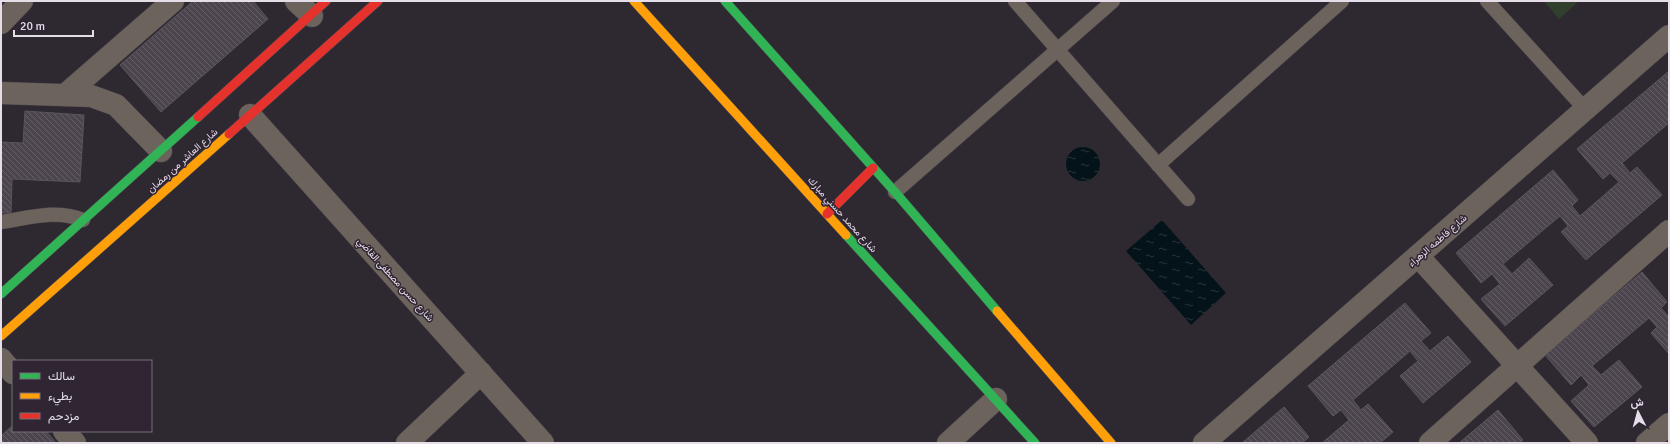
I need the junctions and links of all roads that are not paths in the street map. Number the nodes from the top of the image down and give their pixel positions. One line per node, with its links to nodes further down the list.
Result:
1 (22, 1): 12 (street)
2 (173, 1): 16 (street)
3 (296, 1): 11 (street)
4 (378, 1): 18 (street, شارع العاشر من رمضان)
5 (634, 1): 24 (street, شارع محمد حسني مبارك)
6 (724, 1): 21 (street)
7 (1015, 1): 14 (lane)
8 (1114, 1): 14 (lane)
9 (1342, 1): 20 (lane)
10 (1487, 1): 17 (lane)
11 (319, 8): 19 (street, شارع العاشر من رمضان)
12 (1, 23)
13 (1669, 36): 17 (street, شارع فاطمه الزهراء)
14 (1058, 50): 20 (lane); 22 (lane)
15 (1, 93): 16 (street)
16 (64, 95): 19 (street)
17 (1586, 109): 28 (street, شارع فاطمه الزهراء)
18 (250, 115): 30 (street, شارع العاشر من رمضان); 34 (street, شارع حسن مصطفى القاضي)
19 (160, 151): 25 (street, شارع العاشر من رمضان)
20 (1158, 165): 23 (lane)
21 (873, 168): 22 (street); 24 (street)
22 (894, 192): 43 (street)
23 (1188, 199)
24 (828, 214): 35 (street, شارع محمد حسني مبارك)
25 (83, 220): 26 (lane); 29 (street, شارع العاشر من رمضان)
26 (1, 222)
27 (1669, 231): 32 (street)
28 (1418, 256): 32 (street); 44 (street, شارع فاطمه الزهراء)
29 (1, 294)
30 (1, 336)
31 (1, 359): 33 (street)
32 (1517, 366): 45 (street); 46 (street)
33 (12, 372)
34 (481, 373): 39 (street); 40 (street, شارع حسن مصطفى القاضي)
35 (996, 400): 41 (street); 42 (street, شارع محمد حسني مبارك)
36 (1669, 424): 47 (street)
37 (65, 432): 38 (street)
38 (75, 443)
39 (407, 443)
40 (543, 443)
41 (948, 443)
42 (1035, 443)
43 (1111, 443)
44 (1204, 443)
45 (1430, 443)
46 (1586, 443)
47 (1648, 443)

